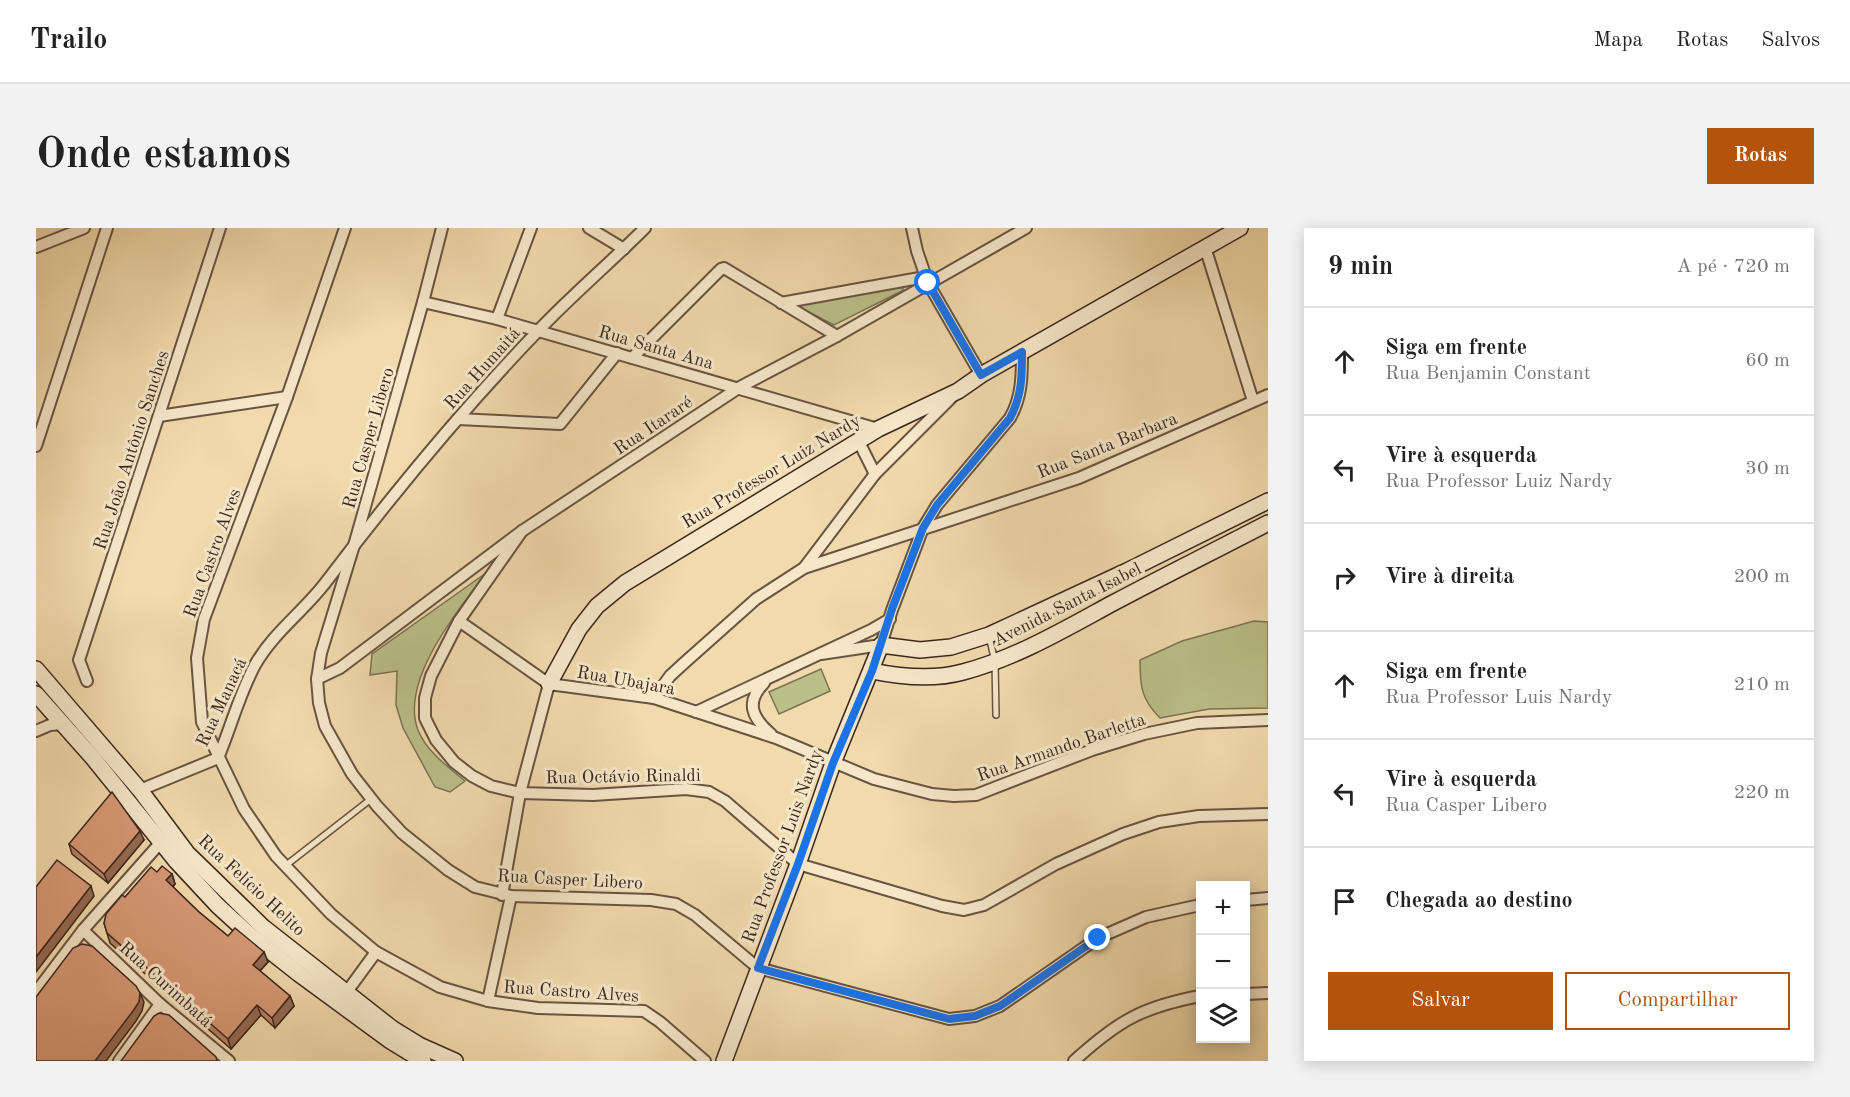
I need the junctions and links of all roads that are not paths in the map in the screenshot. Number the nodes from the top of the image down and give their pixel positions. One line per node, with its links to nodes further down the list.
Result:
1 (84, 228): 12 (street)
2 (107, 228): 34 (street)
3 (220, 228): 30 (street, Rua João Antônio Sanches)
4 (345, 228): 28 (street, Rua Castro Alves)
5 (442, 228): 16 (street, Rua Casper Libero)
6 (531, 228): 18 (street)
7 (589, 228): 14 (street)
8 (645, 228): 14 (street, Rua Humaitá)
9 (912, 228): 15 (street)
10 (1026, 228): 15 (street, Rua Itararé)
11 (1239, 228): 13 (main road, Rua Professor Luiz Nardy)
12 (36, 247)
13 (1205, 247): 21 (main road, Rua Professor Luiz Nardy); 29 (street)
14 (624, 249): 19 (street, Rua Humaitá)
15 (927, 280): 17 (street); 20 (street, Rua Itararé); 24 (street)
16 (423, 302): 18 (street, Rua Santa Ana); 40 (street, Rua Casper Libero)
17 (781, 303): 20 (street); 23 (street)
18 (497, 319): 19 (street, Rua Santa Ana)
19 (537, 331): 22 (street, Rua Santa Ana); 31 (street, Rua Humaitá)
20 (837, 336): 25 (street, Rua Itararé)
21 (1022, 352): 24 (main road, Rua Professor Luiz Nardy); 38 (street)
22 (617, 353): 23 (street, Rua Santa Ana); 31 (street)
23 (632, 358): 25 (street, Rua Santa Ana)
24 (981, 375): 26 (main road, Rua Professor Luiz Nardy)
25 (740, 387): 32 (street, Rua Santa Ana); 39 (street, Rua Itararé)
26 (958, 391): 32 (main road, Rua Professor Luiz Nardy); 35 (street)
27 (1268, 394): 29 (street, Rua Santa Barbara)
28 (287, 397): 30 (street); 62 (street, Rua Castro Alves)
29 (1253, 401): 38 (street, Rua Santa Barbara)
30 (159, 416): 52 (street, Rua João Antônio Sanches)
31 (458, 419): 40 (street, Rua Humaitá)
32 (878, 429): 33 (main road, Rua Professor Luiz Nardy)
33 (859, 441): 35 (street); 53 (main road, Rua Professor Luiz Nardy)
34 (36, 446)
35 (876, 474): 41 (street)
36 (1268, 501): 44 (main road, Avenida Santa Isabel)
37 (1268, 523): 47 (main road, Avenida Santa Isabel)
38 (923, 528): 41 (street, Rua Santa Barbara); 42 (street)
39 (522, 531): 43 (street, Rua Octávio Rinaldi); 51 (street, Rua Itararé)
40 (355, 542): 51 (street, Rua Casper Libero); 62 (street, Rua Manacá)
41 (804, 568): 55 (street, Rua Santa Barbara)
42 (890, 619): 45 (street); 46 (street)
43 (459, 621): 53 (street, Rua Ubajara); 65 (street, Rua Octávio Rinaldi)
44 (989, 635): 45 (main road, Avenida Santa Isabel); 47 (lane)
45 (881, 645): 46 (street); 49 (main road, Rua Professor Luis Nardy)
46 (820, 654): 50 (street)
47 (994, 662): 49 (main road, Avenida Santa Isabel); 57 (lane)
48 (36, 669): 64 (main road, Rua Felício Helito)
49 (872, 671): 63 (main road, Rua Professor Luis Nardy)
50 (768, 678): 56 (street); 61 (street)
51 (317, 679): 66 (street, Rua Casper Libero)
52 (87, 681)
53 (549, 684): 55 (street, Rua Ubajara); 65 (street, Rua Professor Luiz Nardy)
54 (36, 694): 59 (main road, Rua Felício Helito)
55 (654, 698): 56 (street, Rua Ubajara)
56 (696, 712): 61 (street, Rua Ubajara)
57 (996, 715)
58 (1268, 720): 63 (street, Rua Armando Barletta)
59 (63, 724): 60 (street); 68 (main road, Rua Felício Helito)
60 (36, 731)
61 (776, 738): 63 (street, Rua Ubajara)
62 (218, 758): 64 (street, Rua Manacá); 70 (street, Rua Castro Alves)
63 (833, 763): 69 (main road, Rua Professor Luis Nardy)
64 (140, 790): 79 (main road, Rua Felício Helito)
65 (520, 793): 69 (street, Rua Octávio Rinaldi); 71 (street, Rua Professor Luiz Nardy)
66 (371, 799): 70 (lane); 71 (street, Rua Casper Libero)
67 (1268, 814): 69 (street, Rua Octávio Rinaldi)
68 (161, 842): 75 (street); 87 (main road, Rua Felício Helito)
69 (798, 864): 77 (main road, Rua Professor Luis Nardy)
70 (285, 866): 76 (street, Rua Castro Alves)
71 (506, 895): 77 (street, Rua Casper Libero); 83 (street, Rua Professor Luiz Nardy)
72 (1268, 898): 73 (street)
73 (1250, 900)
74 (1196, 905): 77 (street, Rua Casper Libero)
75 (83, 930): 78 (street); 84 (street, Rua Curimbatá)
76 (376, 952): 79 (street); 83 (street, Rua Castro Alves)
77 (758, 968): 90 (main road, Rua Professor Luis Nardy)
78 (36, 992)
79 (346, 993): 88 (main road, Rua Felício Helito)
80 (1268, 993): 81 (street)
81 (1250, 994)
82 (1196, 997): 91 (street)
83 (488, 1001): 89 (street, Rua Castro Alves)
84 (160, 1004): 85 (street); 86 (street, Rua Curimbatá)
85 (119, 1061)
86 (229, 1061)
87 (423, 1061)
88 (455, 1061)
89 (705, 1061)
90 (724, 1061)
91 (1074, 1061)

